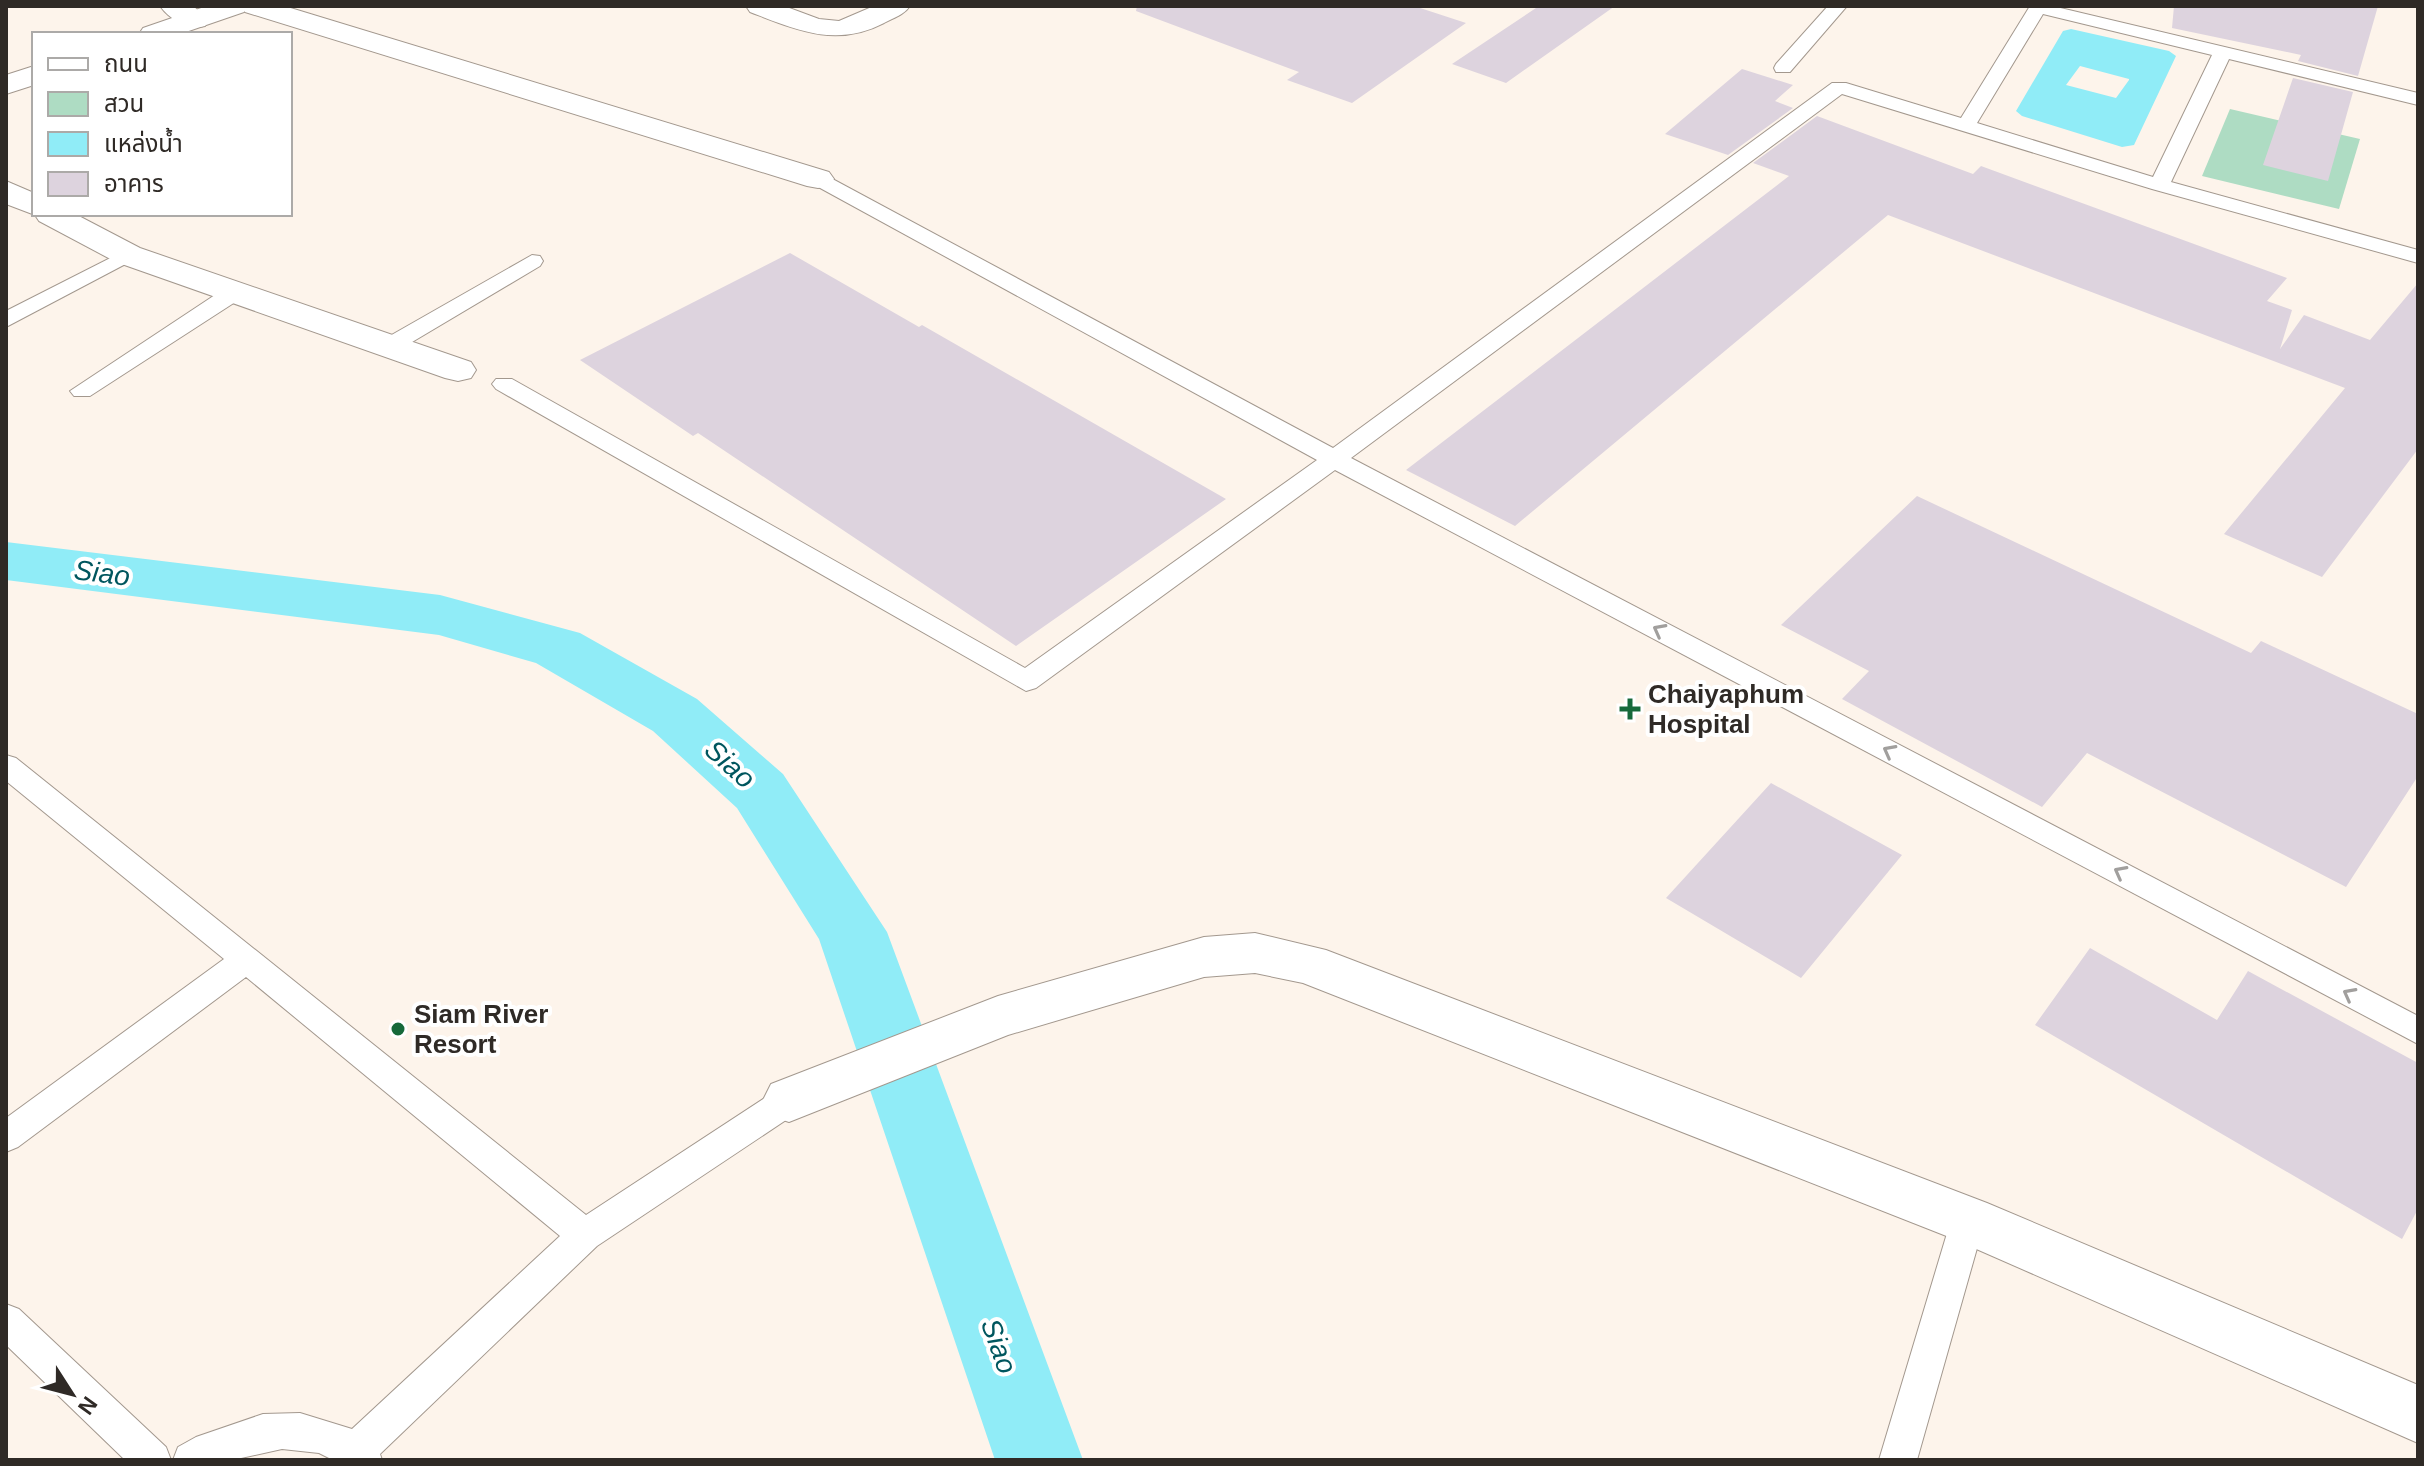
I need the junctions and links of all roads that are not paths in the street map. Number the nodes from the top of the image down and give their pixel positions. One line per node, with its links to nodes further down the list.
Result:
1 (234, 6): 7 (street)
2 (255, 6): 15 (street)
3 (760, 6): 4 (street)
4 (896, 6)
5 (1838, 6): 10 (lane)
6 (2038, 7): 9 (lane); 14 (lane)
7 (184, 13): 8 (street)
8 (156, 32)
9 (2223, 52): 13 (lane); 16 (lane)
10 (1783, 68)
11 (32, 76): 12 (street)
12 (6, 85)
13 (2418, 99)
14 (1965, 127): 16 (lane); 29 (lane)
15 (818, 179): 29 (lane)
16 (2159, 185): 21 (lane)
17 (6, 191): 18 (street)
18 (32, 205)
19 (54, 216): 20 (street)
20 (128, 255): 23 (street); 24 (lane)
21 (2418, 257)
22 (532, 261): 25 (lane)
23 (235, 292): 25 (street); 28 (lane)
24 (6, 320)
25 (389, 346): 26 (street)
26 (458, 370)
27 (504, 384): 29 (lane)
28 (82, 391)
29 (1334, 459): 32 (lane, one-way to 29)
30 (6, 765): 31 (lane)
31 (247, 960): 34 (lane); 36 (lane)
32 (2418, 1031)
33 (789, 1100): 35 (street); 36 (lane)
34 (6, 1137)
35 (1968, 1220): 38 (street); 42 (lane)
36 (585, 1235): 39 (lane)
37 (6, 1321): 40 (lane)
38 (2418, 1414)
39 (359, 1455): 41 (lane)
40 (152, 1460)
41 (192, 1460)
42 (1898, 1460)

